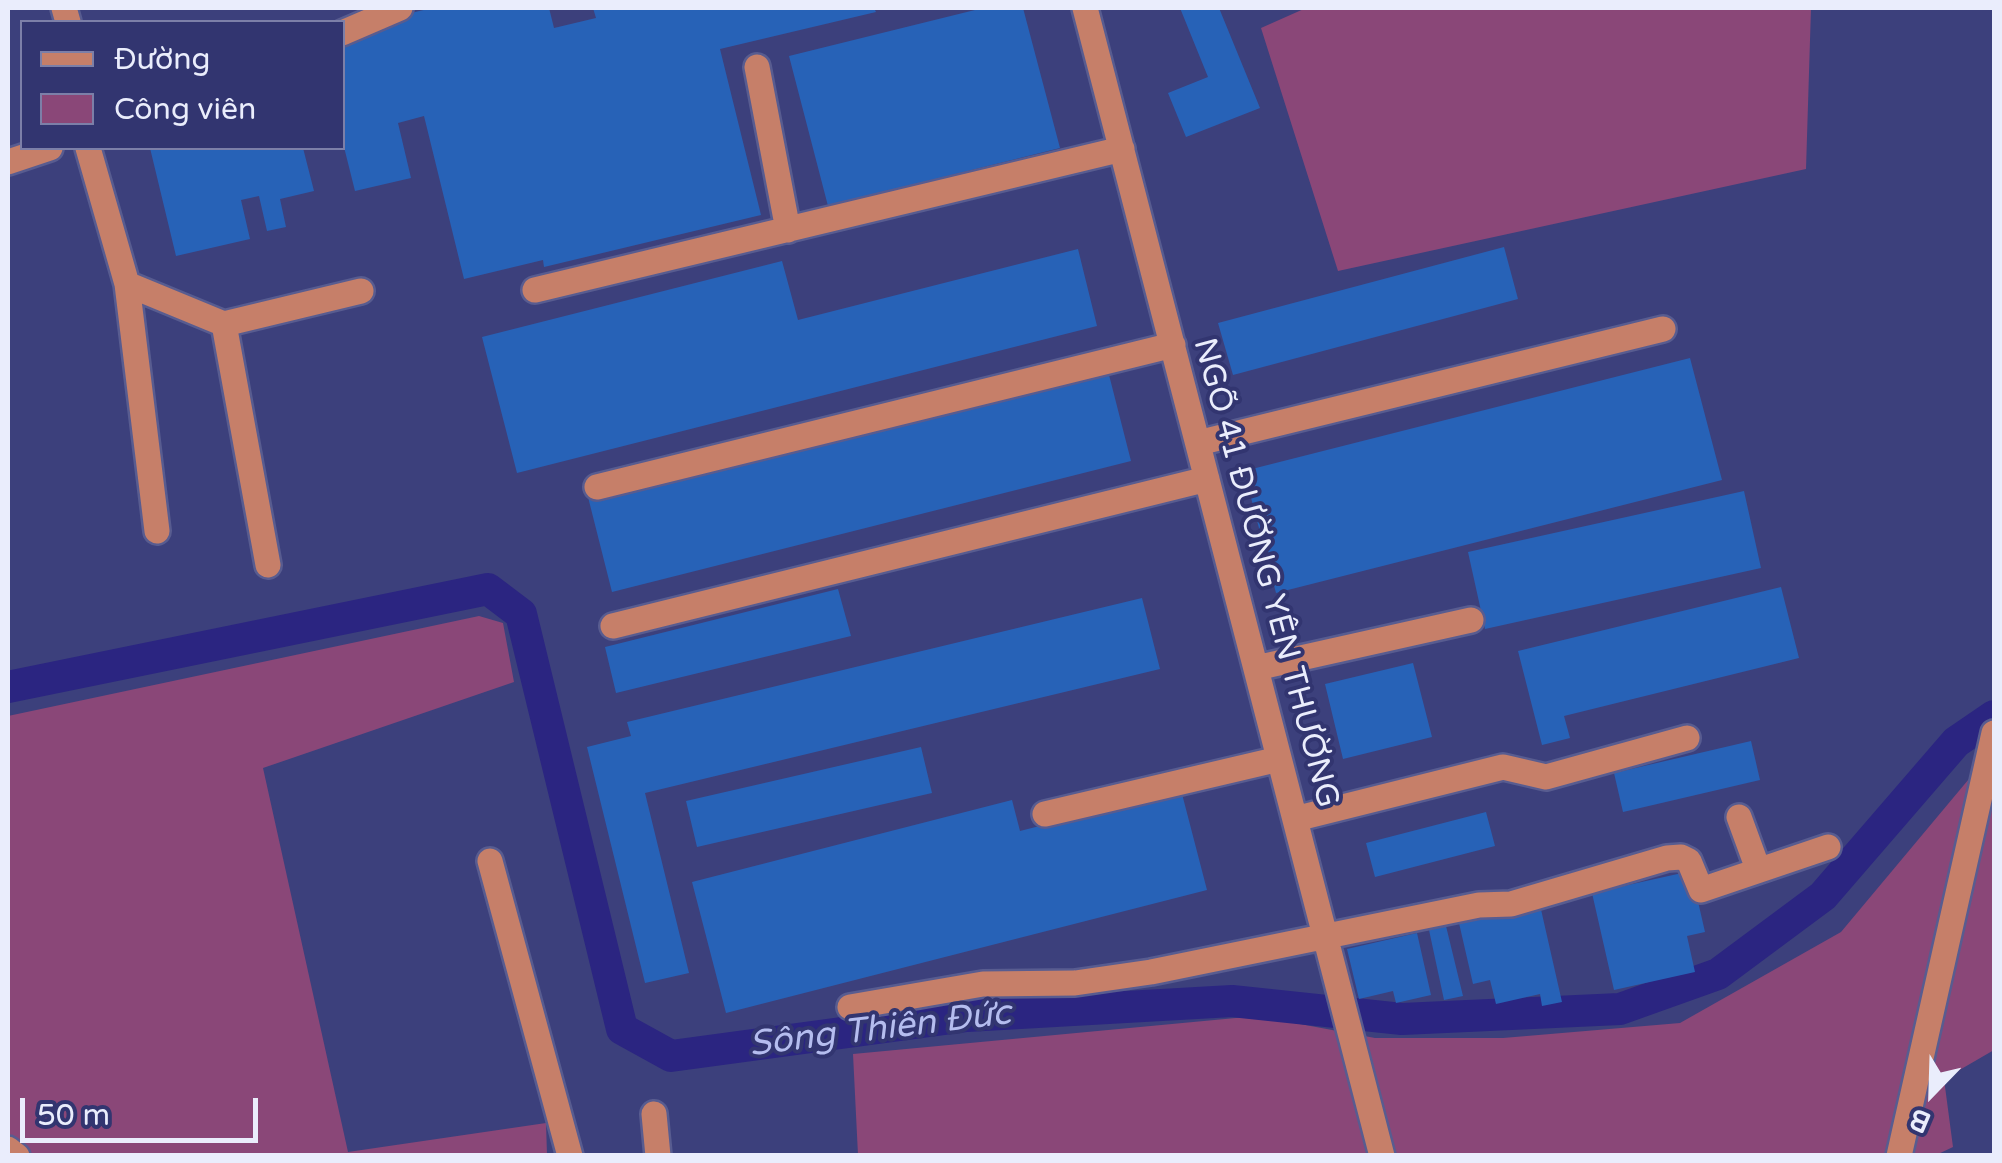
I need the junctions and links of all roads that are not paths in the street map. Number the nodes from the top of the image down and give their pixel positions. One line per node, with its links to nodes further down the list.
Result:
1 (400, 8): 3 (street)
2 (1085, 8): 5 (street, NGÕ 41 ĐƯỜNG YÊN THƯỜNG)
3 (345, 32)
4 (757, 67): 9 (street)
5 (1122, 149): 9 (street); 15 (street, NGÕ 41 ĐƯỜNG YÊN THƯỜNG)
6 (44, 150): 8 (street)
7 (89, 150): 10 (street)
8 (8, 162)
9 (788, 230): 11 (street)
10 (126, 284): 13 (street); 19 (street)
11 (535, 290)
12 (362, 292): 13 (street)
13 (224, 324): 20 (street)
14 (1663, 329): 16 (street)
15 (1172, 345): 16 (street, NGÕ 41 ĐƯỜNG YÊN THƯỜNG); 18 (street)
16 (1198, 443): 17 (street, NGÕ 41 ĐƯỜNG YÊN THƯỜNG)
17 (1207, 480): 22 (street); 23 (street, NGÕ 41 ĐƯỜNG YÊN THƯỜNG)
18 (598, 487)
19 (157, 531)
20 (268, 565)
21 (1470, 620): 23 (street)
22 (612, 626)
23 (1256, 668): 26 (street, NGÕ 41 ĐƯỜNG YÊN THƯỜNG)
24 (1994, 733): 41 (street)
25 (1687, 738): 29 (street)
26 (1280, 759): 27 (street); 29 (street, NGÕ 41 ĐƯỜNG YÊN THƯỜNG)
27 (1045, 814)
28 (1738, 817): 32 (street)
29 (1296, 819): 33 (street, NGÕ 41 ĐƯỜNG YÊN THƯỜNG)
30 (1828, 847): 32 (street)
31 (490, 861): 38 (street)
32 (1758, 870): 33 (street)
33 (1326, 938): 34 (street); 40 (street, NGÕ 41 ĐƯỜNG YÊN THƯỜNG)
34 (850, 1008)
35 (654, 1114): 39 (street)
36 (8, 1149): 37 (street)
37 (17, 1156)
38 (570, 1156)
39 (658, 1156)
40 (1382, 1156)
41 (1899, 1156)

